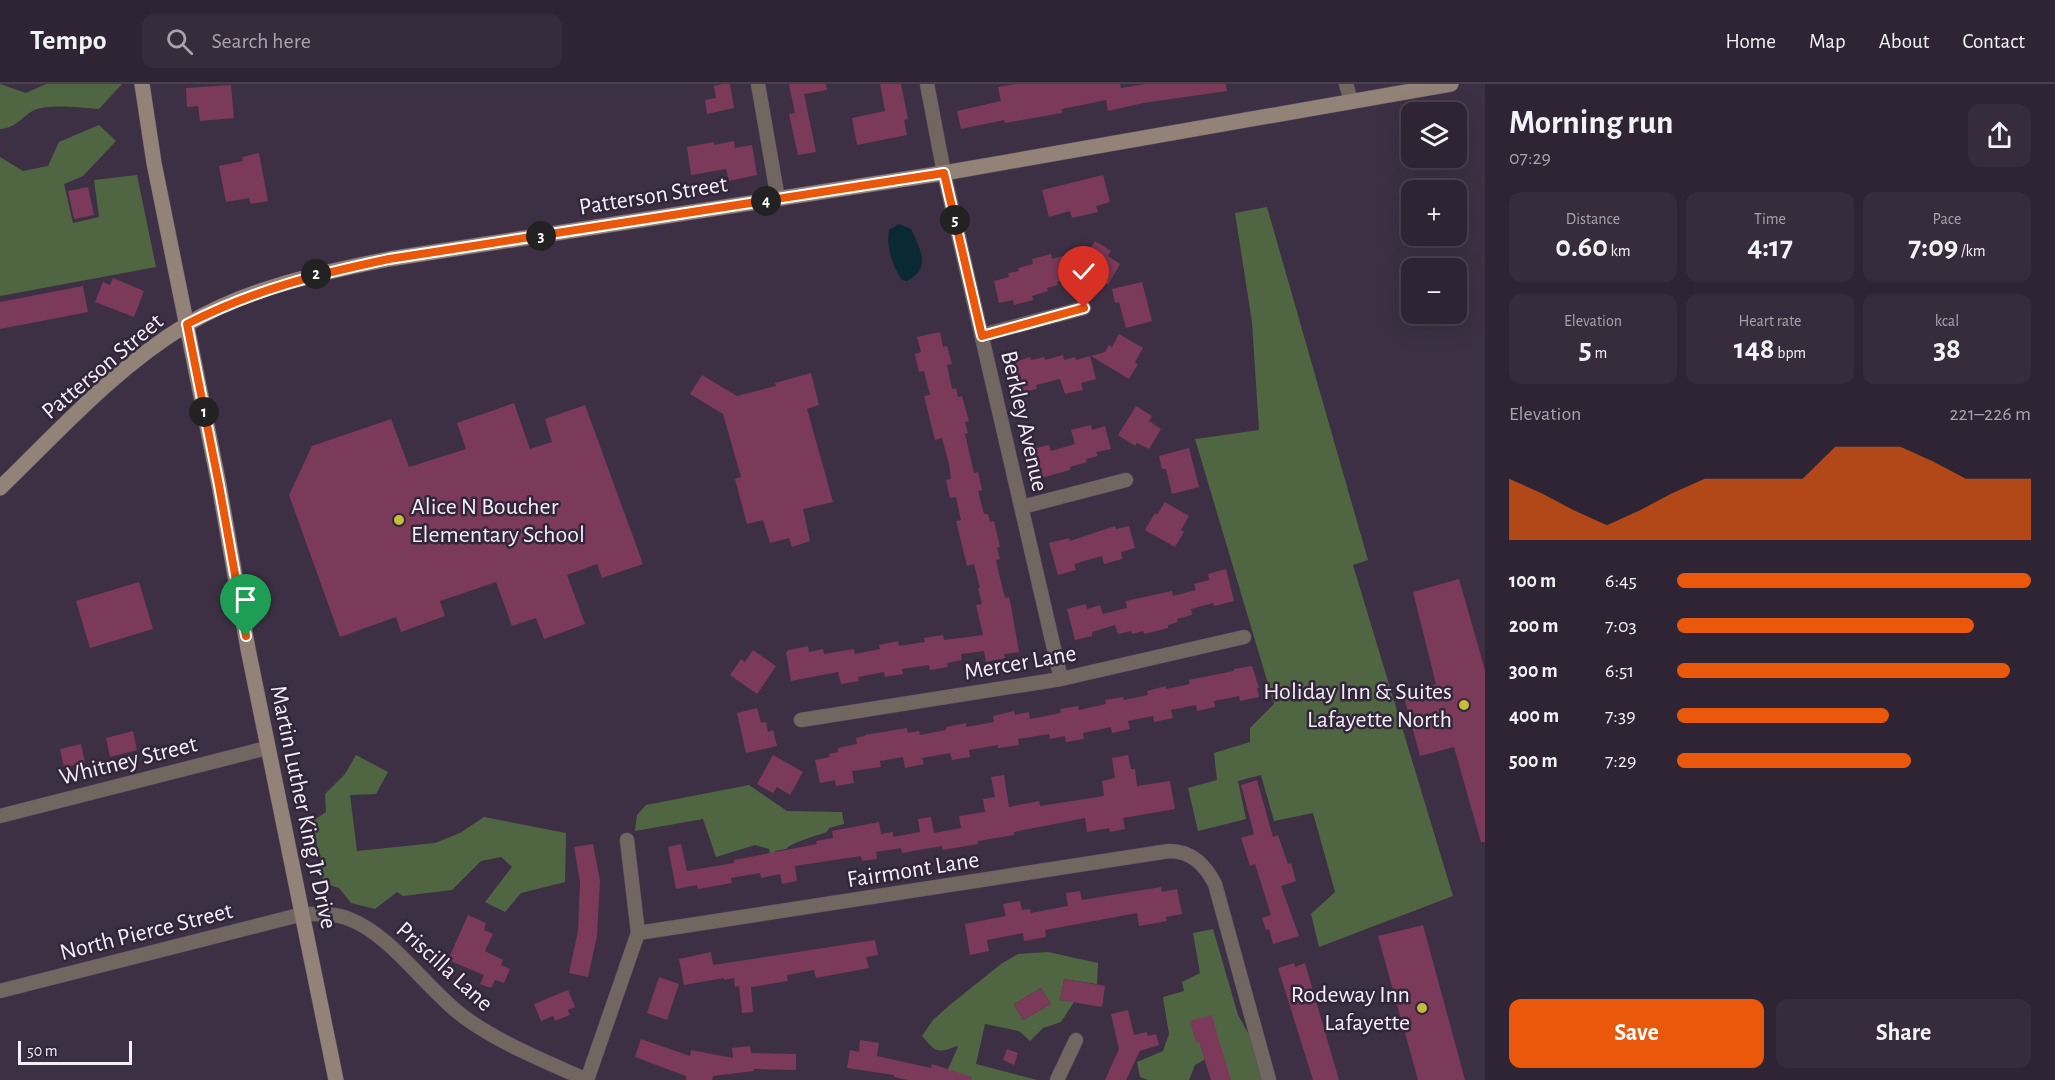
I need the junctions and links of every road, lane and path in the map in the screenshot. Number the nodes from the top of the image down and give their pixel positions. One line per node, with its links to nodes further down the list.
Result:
1 (142, 84): 10 (street, Martin Luther King Jr Drive)
2 (758, 84): 8 (street)
3 (927, 84): 7 (street, Berkley Avenue)
4 (1346, 84): 6 (street)
5 (1451, 84): 6 (street, Patterson Street)
6 (1351, 101): 7 (street, Patterson Street)
7 (944, 173): 8 (street, Patterson Street); 11 (street, Berkley Avenue)
8 (778, 199): 10 (street, Patterson Street)
9 (1084, 308): 11 (street)
10 (187, 324): 13 (street, Patterson Street); 18 (street, Martin Luther King Jr Drive)
11 (982, 336): 14 (street, Berkley Avenue)
12 (1126, 480): 14 (street)
13 (0, 488)
14 (1022, 507): 16 (street, Berkley Avenue)
15 (1244, 637): 16 (street, Mercer Lane)
16 (1061, 679): 17 (street, Mercer Lane)
17 (801, 720)
18 (267, 748): 19 (street, Whitney Street); 21 (street, Martin Luther King Jr Drive)
19 (0, 816)
20 (627, 840): 22 (street)
21 (303, 914): 23 (street, North Pierce Street); 25 (street, Martin Luther King Jr Drive); 26 (street, Priscilla Lane)
22 (638, 933): 26 (street); 28 (street, Fairmont Lane)
23 (0, 991)
24 (1076, 1040): 27 (street)
25 (336, 1080)
26 (587, 1080)
27 (1057, 1080)
28 (1269, 1080)

